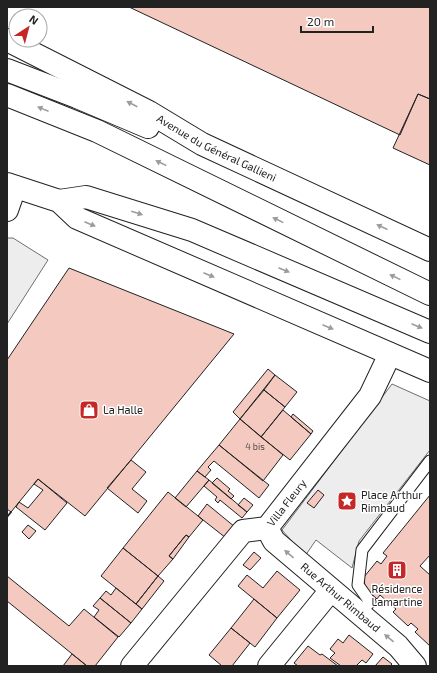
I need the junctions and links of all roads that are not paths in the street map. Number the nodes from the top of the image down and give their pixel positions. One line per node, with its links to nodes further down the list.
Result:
1 (7, 40): 4 (main road, Avenue du Général Gallieni, one-way to 1)
2 (7, 70): 4 (main road)
3 (7, 95): 9 (main road, one-way to 3)
4 (202, 144): 8 (main road, Avenue du Général Gallieni, one-way to 4)
5 (11, 186): 6 (main road); 7 (main road)
6 (59, 200): 10 (main road, one-way to 10); 11 (main road, one-way to 11)
7 (7, 210)
8 (430, 250)
9 (430, 294)
10 (430, 332)
11 (390, 354): 12 (main road); 14 (main road, Villa Fleury)
12 (430, 371)
13 (430, 461): 16 (lane)
14 (267, 528): 15 (main road, Rue Arthur Rimbaud, one-way to 14); 17 (main road, Villa Fleury)
15 (332, 590): 16 (main road, Rue Arthur Rimbaud); 18 (main road)
16 (359, 614): 19 (main road, Rue Arthur Rimbaud, one-way to 16)
17 (132, 666)
18 (269, 666)
19 (415, 666)

